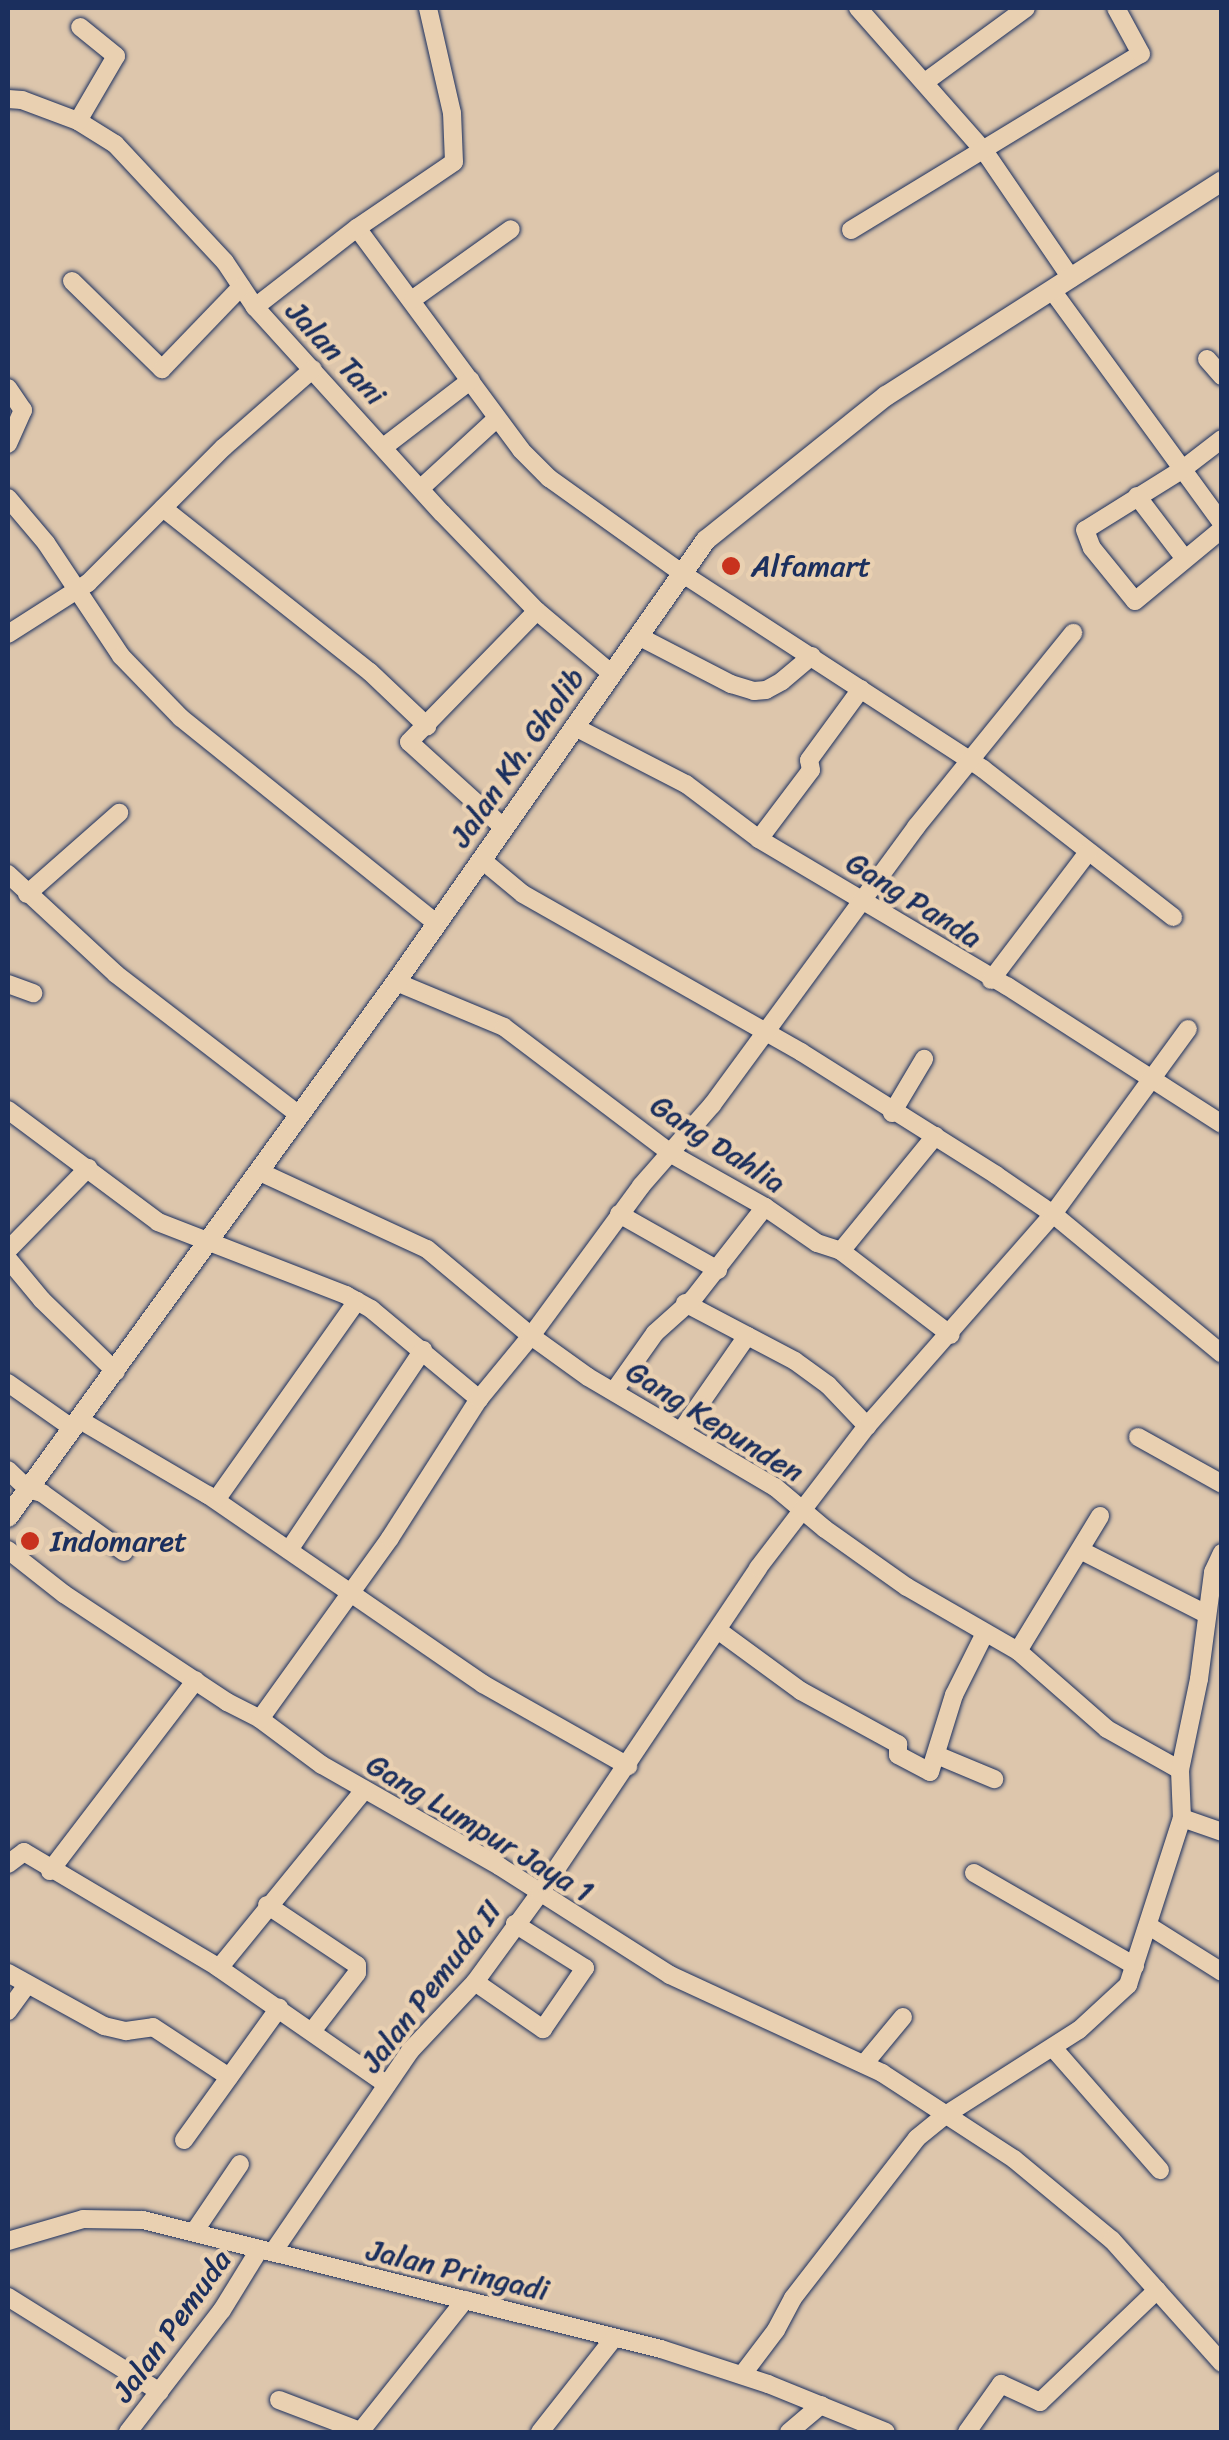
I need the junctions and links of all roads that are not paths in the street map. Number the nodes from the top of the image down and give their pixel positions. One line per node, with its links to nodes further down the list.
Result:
1 (428, 8): 11 (street)
2 (858, 8): 6 (street)
3 (1026, 8): 6 (street)
4 (1116, 8): 9 (street)
5 (80, 27): 8 (street)
6 (926, 82): 9 (street)
7 (9, 102): 8 (street, Jalan Tani)
8 (78, 121): 16 (street, Jalan Tani)
9 (985, 152): 13 (street); 14 (street)
10 (1222, 181): 14 (main road, Jalan Kh. Gholib)
11 (358, 228): 18 (street); 19 (street)
12 (511, 229): 18 (street)
13 (851, 230)
14 (1071, 278): 17 (main road, Jalan Kh. Gholib)
15 (72, 281): 16 (street)
16 (241, 287): 19 (street, Jalan Tani)
17 (1054, 293): 29 (street); 36 (main road, Jalan Kh. Gholib)
18 (413, 300): 23 (street)
19 (255, 307): 21 (street, Jalan Tani)
20 (1207, 359): 22 (street)
21 (312, 369): 28 (street, Jalan Tani); 33 (street)
22 (1222, 376)
23 (471, 380): 25 (street); 28 (street)
24 (8, 388): 27 (street)
25 (497, 418): 30 (street); 36 (street)
26 (1222, 439): 29 (street)
27 (8, 444)
28 (384, 446): 30 (street, Jalan Tani)
29 (1183, 469): 31 (street); 34 (street)
30 (420, 488): 38 (street, Jalan Tani)
31 (1137, 496): 35 (street); 35 (street)
32 (8, 498): 37 (street)
33 (163, 508): 37 (street); 45 (street)
34 (1222, 526): 35 (street)
35 (1185, 559)
36 (684, 574): 41 (main road, Jalan Kh. Gholib); 42 (street)
37 (76, 589): 40 (street); 57 (street)
38 (537, 611): 43 (street, Jalan Tani); 45 (street)
39 (1072, 633): 47 (street)
40 (8, 634)
41 (638, 636): 42 (street); 43 (main road, Jalan Kh. Gholib)
42 (812, 656): 44 (street)
43 (611, 674): 46 (main road, Jalan Kh. Gholib)
44 (861, 689): 47 (street); 50 (street)
45 (427, 726): 49 (street)
46 (575, 727): 49 (main road, Jalan Kh. Gholib); 50 (street, Gang Panda)
47 (971, 761): 51 (street); 55 (street)
48 (119, 813): 54 (street)
49 (504, 828): 52 (main road, Jalan Kh. Gholib)
50 (759, 839): 55 (street, Gang Panda)
51 (1088, 852): 56 (street); 58 (street)
52 (482, 860): 57 (main road, Jalan Kh. Gholib); 63 (street)
53 (8, 874): 54 (street)
54 (27, 894): 68 (street)
55 (865, 900): 58 (street, Gang Panda); 63 (street)
56 (1173, 917)
57 (437, 924): 59 (main road, Jalan Kh. Gholib)
58 (992, 980): 65 (street, Gang Panda)
59 (396, 982): 68 (main road, Jalan Kh. Gholib); 71 (street, Gang Dahlia)
60 (8, 984): 61 (street)
61 (33, 992)
62 (1188, 1029): 65 (street, Jalan Pemuda II)
63 (768, 1033): 67 (street); 71 (street)
64 (924, 1059): 67 (street)
65 (1149, 1080): 69 (street, Gang Panda); 76 (street, Jalan Pemuda II)
66 (8, 1110): 72 (street)
67 (892, 1113): 70 (street)
68 (299, 1115): 73 (main road, Jalan Kh. Gholib)
69 (1222, 1124)
70 (935, 1136): 76 (street); 79 (street)
71 (673, 1155): 74 (street, Gang Dahlia); 75 (street)
72 (88, 1168): 77 (street); 78 (street)
73 (260, 1172): 77 (main road, Jalan Kh. Gholib); 85 (street, Gang Kepunden)
74 (765, 1207): 79 (street, Gang Dahlia); 81 (street)
75 (619, 1214): 81 (street); 85 (street)
76 (1053, 1214): 84 (street, Jalan Pemuda II); 88 (street)
77 (203, 1243): 82 (street); 89 (main road, Jalan Kh. Gholib)
78 (8, 1250)
79 (841, 1251): 84 (street, Gang Dahlia)
80 (8, 1259): 89 (street)
81 (718, 1270): 83 (street)
82 (357, 1301): 87 (street); 100 (street)
83 (685, 1303): 86 (street); 91 (street)
84 (951, 1335): 94 (street, Jalan Pemuda II)
85 (532, 1336): 91 (street, Gang Kepunden); 92 (street)
86 (747, 1336): 94 (street); 95 (street)
87 (423, 1350): 92 (street); 105 (street)
88 (1222, 1354)
89 (116, 1372): 93 (main road, Jalan Kh. Gholib)
90 (8, 1383): 93 (street)
91 (614, 1391): 95 (street, Gang Kepunden)
92 (479, 1399): 110 (street)
93 (72, 1421): 99 (main road, Jalan Kh. Gholib); 100 (street)
94 (867, 1426): 101 (street, Jalan Pemuda II)
95 (681, 1431): 101 (street, Gang Kepunden)
96 (1138, 1436): 98 (street)
97 (8, 1470): 99 (street)
98 (1222, 1484)
99 (28, 1489): 103 (main road, Jalan Kh. Gholib); 107 (street)
100 (216, 1500): 105 (street)
101 (804, 1510): 112 (street, Jalan Pemuda II); 113 (street, Gang Kepunden)
102 (1100, 1516): 106 (street)
103 (8, 1517)
104 (8, 1550): 115 (street, Gang Lumpur Jaya 1)
105 (289, 1550): 110 (street)
106 (1082, 1551): 111 (street); 114 (street)
107 (124, 1552)
108 (1222, 1553): 109 (street)
109 (1217, 1575): 111 (street)
110 (350, 1593): 116 (street); 118 (street)
111 (1206, 1614): 119 (street)
112 (719, 1632): 117 (street); 118 (street, Jalan Pemuda II)
113 (986, 1633): 114 (street, Gang Kepunden); 117 (street)
114 (1018, 1651): 119 (street, Gang Kepunden)
115 (196, 1680): 116 (street, Gang Lumpur Jaya 1); 125 (street)
116 (260, 1719): 121 (street, Gang Lumpur Jaya 1)
117 (938, 1756): 120 (street)
118 (628, 1766): 127 (street, Jalan Pemuda II)
119 (1180, 1770): 122 (street)
120 (994, 1780)
121 (364, 1790): 127 (street, Gang Lumpur Jaya 1); 128 (street)
122 (1182, 1818): 123 (street); 130 (street)
123 (1222, 1832)
124 (13, 1858): 125 (street)
125 (50, 1871): 132 (street)
126 (974, 1873): 131 (street)
127 (540, 1893): 129 (street, Jalan Pemuda II); 142 (street, Gang Lumpur Jaya 1)
128 (268, 1905): 132 (street); 140 (street)
129 (515, 1924): 135 (street, Jalan Pemuda II); 135 (street)
130 (1150, 1926): 131 (street); 133 (street)
131 (1135, 1966): 141 (street)
132 (219, 1968): 137 (street)
133 (1222, 1972)
134 (8, 1973): 136 (street)
135 (475, 1982): 144 (street, Jalan Pemuda II)
136 (26, 1986): 138 (street); 143 (street)
137 (279, 2008): 140 (street); 143 (street)
138 (8, 2011)
139 (903, 2016): 142 (street)
140 (313, 2030): 144 (street)
141 (1054, 2048): 145 (street); 148 (street)
142 (864, 2064): 145 (street, Gang Lumpur Jaya 1)
143 (229, 2077): 146 (street)
144 (387, 2085): 151 (street, Jalan Pemuda II)
145 (946, 2114): 152 (street, Gang Lumpur Jaya 1); 157 (street)
146 (184, 2140)
147 (240, 2164): 149 (street)
148 (1160, 2170)
149 (194, 2232): 150 (street, Jalan Pringadi); 151 (street, Jalan Pringadi)
150 (8, 2240)
151 (266, 2251): 154 (street, Jalan Pringadi); 158 (street, Jalan Pemuda)
152 (1157, 2290): 156 (street, Gang Lumpur Jaya 1); 166 (street)
153 (8, 2297): 158 (street)
154 (465, 2300): 155 (street, Jalan Pringadi); 162 (street)
155 (614, 2338): 157 (street, Jalan Pringadi); 163 (street)
156 (1222, 2363)
157 (742, 2375): 160 (street, Jalan Pringadi)
158 (160, 2392): 161 (street, Jalan Pemuda)
159 (279, 2400): 162 (street)
160 (821, 2405): 164 (street); 165 (street, Jalan Pringadi)
161 (128, 2432)
162 (362, 2432)
163 (540, 2432)
164 (789, 2432)
165 (886, 2432)
166 (967, 2432)

